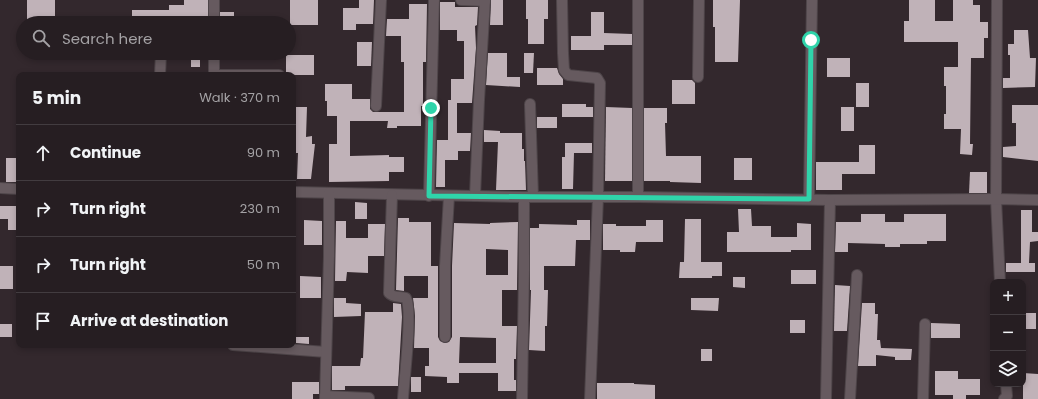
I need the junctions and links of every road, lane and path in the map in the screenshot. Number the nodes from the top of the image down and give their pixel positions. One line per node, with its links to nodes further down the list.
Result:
1 (214, 0): 11 (street)
2 (381, 0): 18 (street)
3 (434, 0): 24 (street)
4 (461, 0): 5 (street)
5 (485, 0): 26 (street)
6 (562, 0): 28 (street)
7 (638, 0): 29 (street)
8 (699, 0): 16 (street)
9 (812, 0): 30 (street)
10 (997, 0): 31 (street)
11 (214, 16)
12 (161, 60): 14 (street)
13 (214, 60): 15 (street)
14 (160, 72)
15 (214, 72)
16 (698, 77)
17 (530, 104): 27 (street)
18 (376, 106)
19 (0, 188): 20 (street)
20 (16, 188)
21 (296, 192): 22 (street)
22 (330, 193): 23 (street); 39 (street)
23 (392, 195): 24 (street); 43 (street)
24 (429, 196): 25 (street)
25 (449, 196): 26 (street); 37 (street)
26 (475, 196): 27 (street)
27 (528, 197): 28 (street); 44 (street)
28 (598, 197): 29 (street); 45 (street)
29 (638, 197): 30 (street)
30 (809, 199): 32 (street)
31 (996, 199): 32 (street); 33 (street); 35 (street)
32 (830, 200): 46 (street)
33 (1038, 200)
34 (857, 275): 47 (street)
35 (1000, 279)
36 (925, 324): 48 (street)
37 (445, 337)
38 (273, 348): 39 (street)
39 (326, 352): 41 (street)
40 (1006, 387): 49 (street)
41 (325, 398): 42 (street)
42 (370, 398)
43 (403, 399)
44 (522, 399)
45 (590, 399)
46 (826, 399)
47 (850, 399)
48 (923, 399)
49 (1004, 399)

